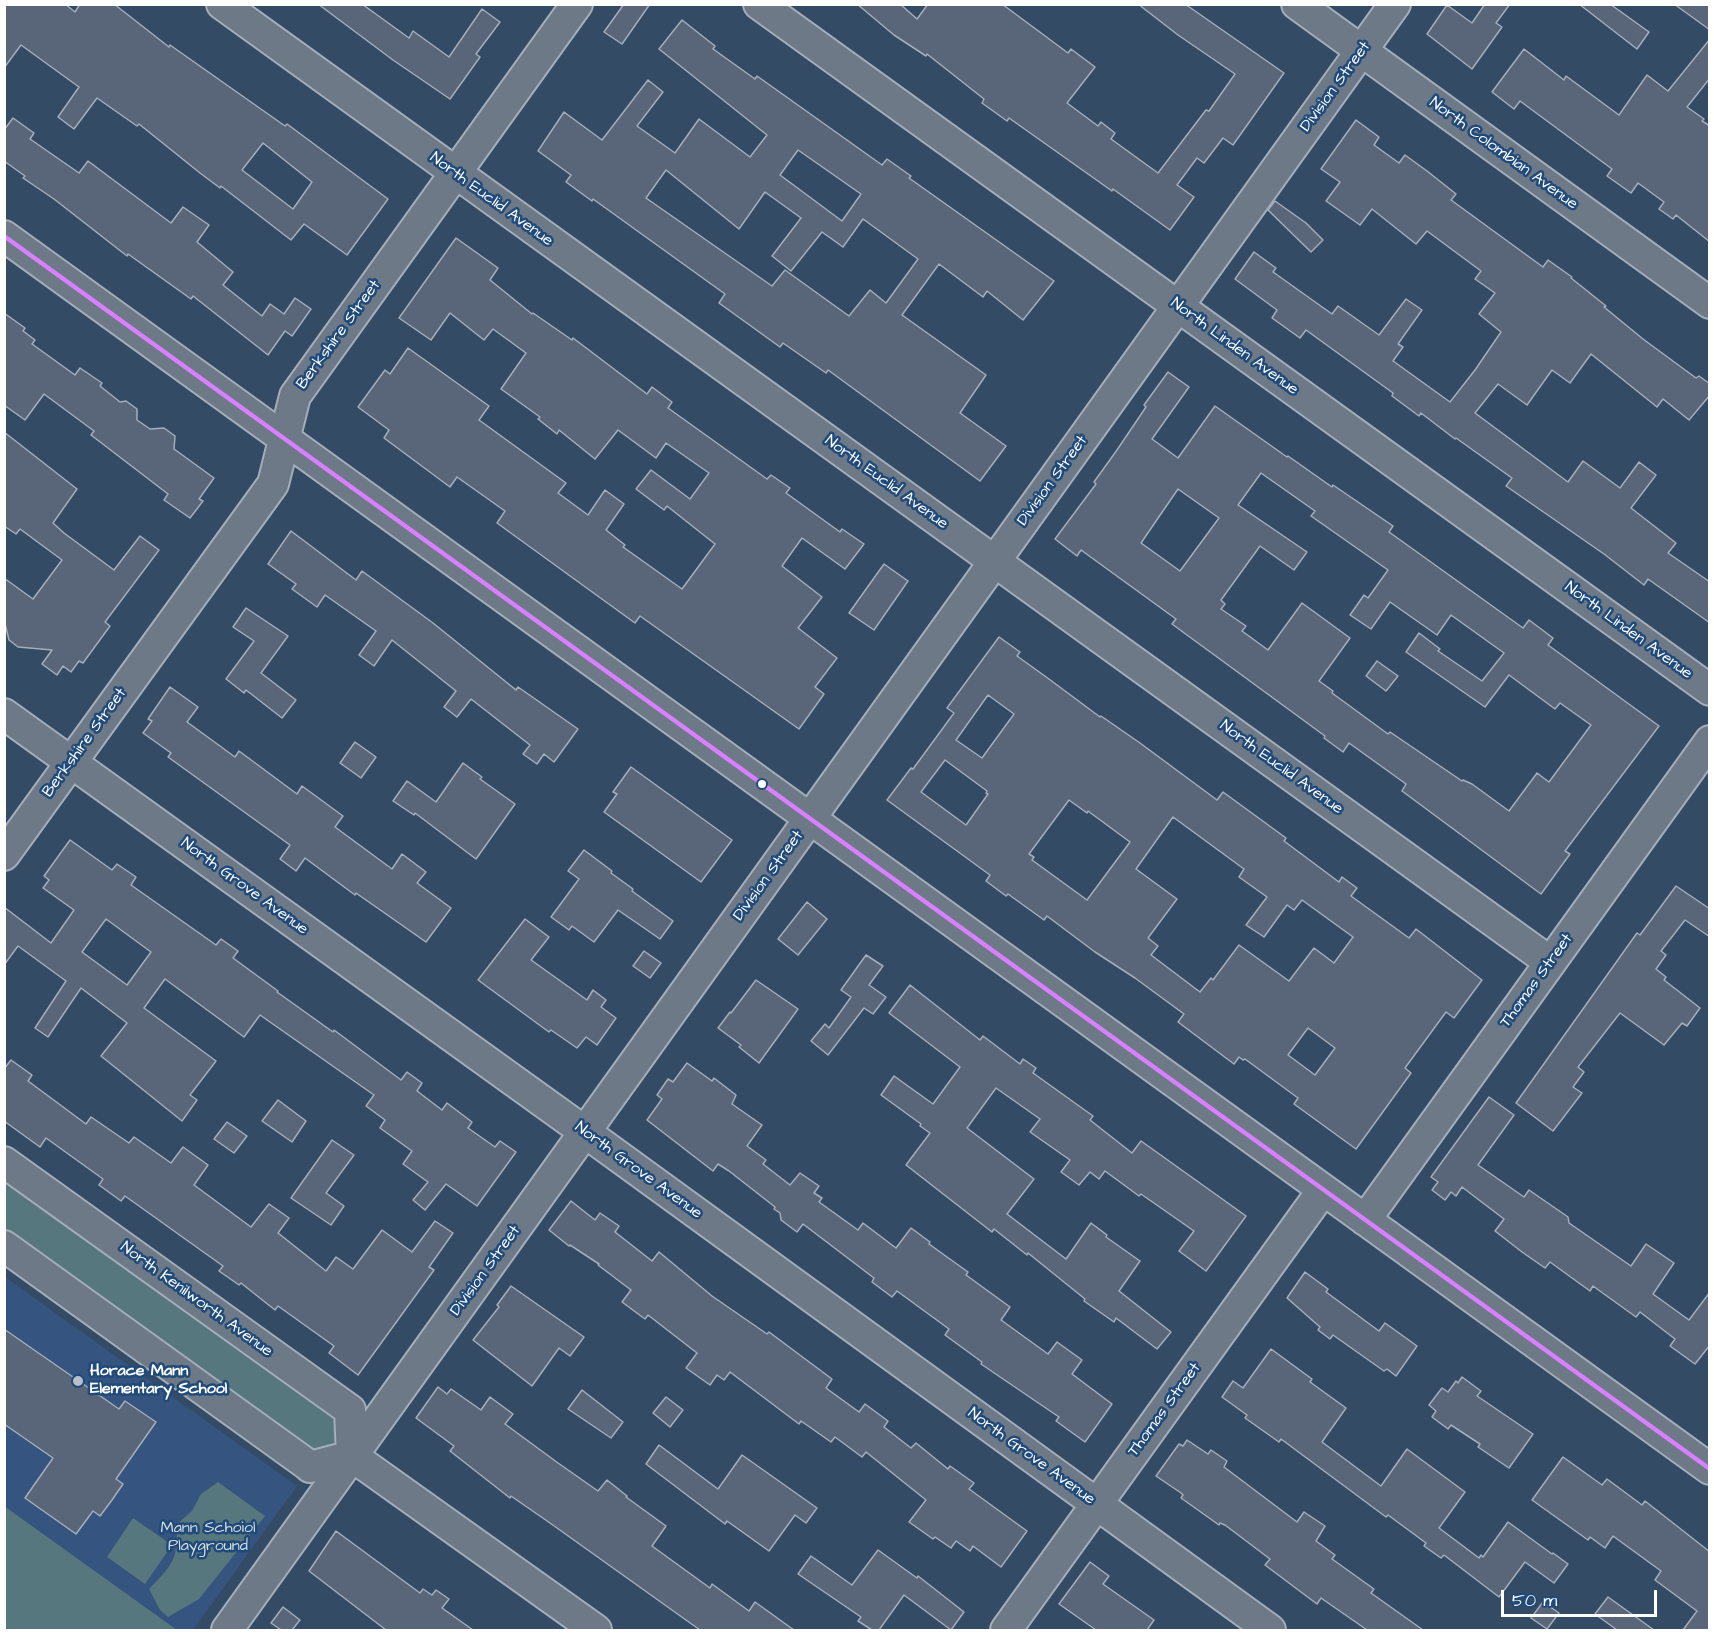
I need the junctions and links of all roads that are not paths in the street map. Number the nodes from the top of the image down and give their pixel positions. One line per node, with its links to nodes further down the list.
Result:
1 (222, 4): 7 (street, North Euclid Avenue)
2 (577, 4): 7 (street, Berkshire Street)
3 (759, 4): 10 (street, North Linden Avenue)
4 (1297, 4): 6 (street, North Colombian Avenue)
5 (1395, 4): 6 (street, Division Street)
6 (1362, 51): 9 (street, North Colombian Avenue); 10 (street, Division Street)
7 (455, 174): 11 (street, Berkshire Street); 12 (street, North Euclid Avenue)
8 (4, 236): 11 (street)
9 (1710, 303)
10 (1178, 307): 12 (street, Division Street); 13 (street, North Linden Avenue)
11 (284, 439): 16 (street, Berkshire Street); 17 (street)
12 (995, 562): 17 (street, Division Street); 19 (street, North Euclid Avenue)
13 (1710, 690)
14 (4, 714): 16 (street, North Grove Avenue)
15 (1710, 741): 19 (street, Thomas Street)
16 (71, 763): 18 (street, Berkshire Street); 20 (street, North Grove Avenue)
17 (810, 819): 20 (street, Division Street); 22 (street)
18 (4, 855)
19 (1550, 962): 23 (street, Thomas Street)
20 (585, 1132): 25 (street, Division Street); 27 (street, North Grove Avenue)
21 (4, 1162): 25 (street, North Kenilworth Avenue)
22 (1323, 1190): 23 (street); 27 (street, Thomas Street)
23 (1365, 1220): 26 (street)
24 (4, 1246): 25 (street)
25 (352, 1456): 28 (street, Division Street); 29 (street)
26 (1710, 1469)
27 (1097, 1505): 30 (street, Thomas Street); 31 (street, North Grove Avenue)
28 (227, 1630)
29 (596, 1630)
30 (1006, 1630)
31 (1270, 1630)

